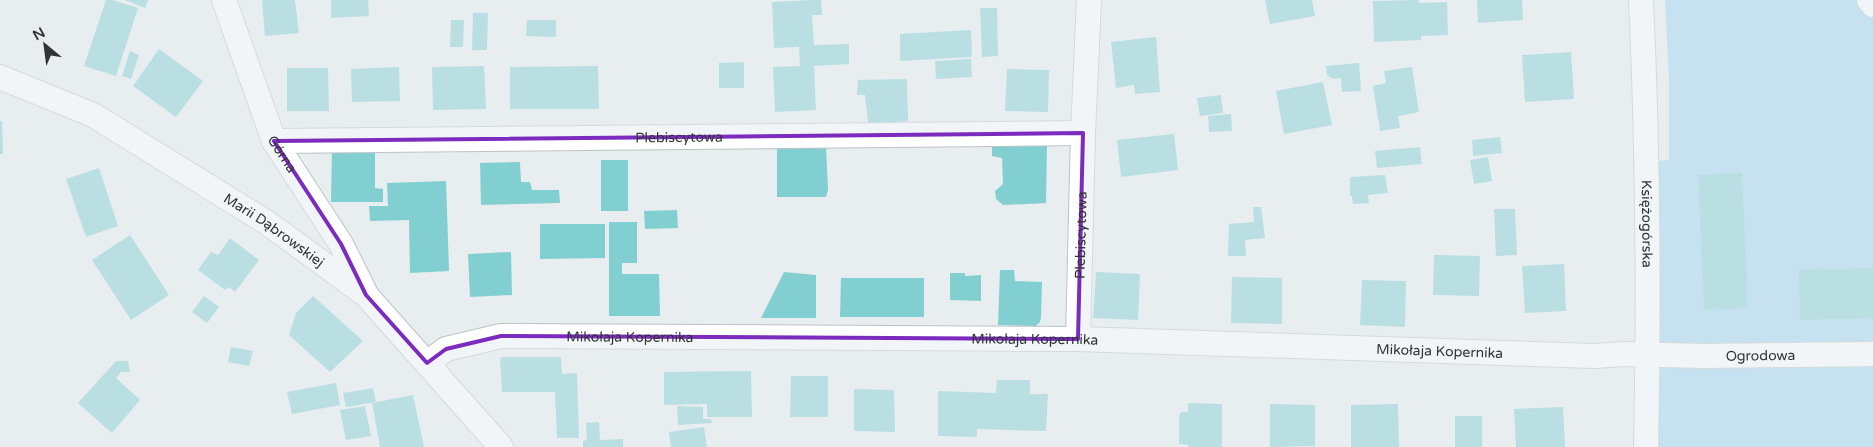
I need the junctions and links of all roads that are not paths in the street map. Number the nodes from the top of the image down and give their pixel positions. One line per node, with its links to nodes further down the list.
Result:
1 (224, 0): 8 (street, Górna)
2 (1089, 0): 7 (street, Plebiscytowa)
3 (1641, 0): 12 (street, Księżogórska)
4 (1869, 0): 5 (street)
5 (1873, 5)
6 (0, 77): 9 (street, Marii Dąbrowskiej)
7 (1083, 132): 8 (street, Plebiscytowa); 10 (street, Plebiscytowa)
8 (274, 141): 9 (street, Górna)
9 (366, 295): 13 (street, Marii Dąbrowskiej)
10 (1078, 339): 12 (street, Mikołaja Kopernika); 13 (street, Mikołaja Kopernika)
11 (1873, 354): 12 (street, Ogrodowa)
12 (1648, 356): 15 (street, Księżogórska)
13 (426, 363): 14 (street, Marii Dąbrowskiej)
14 (501, 447)
15 (1646, 447)

